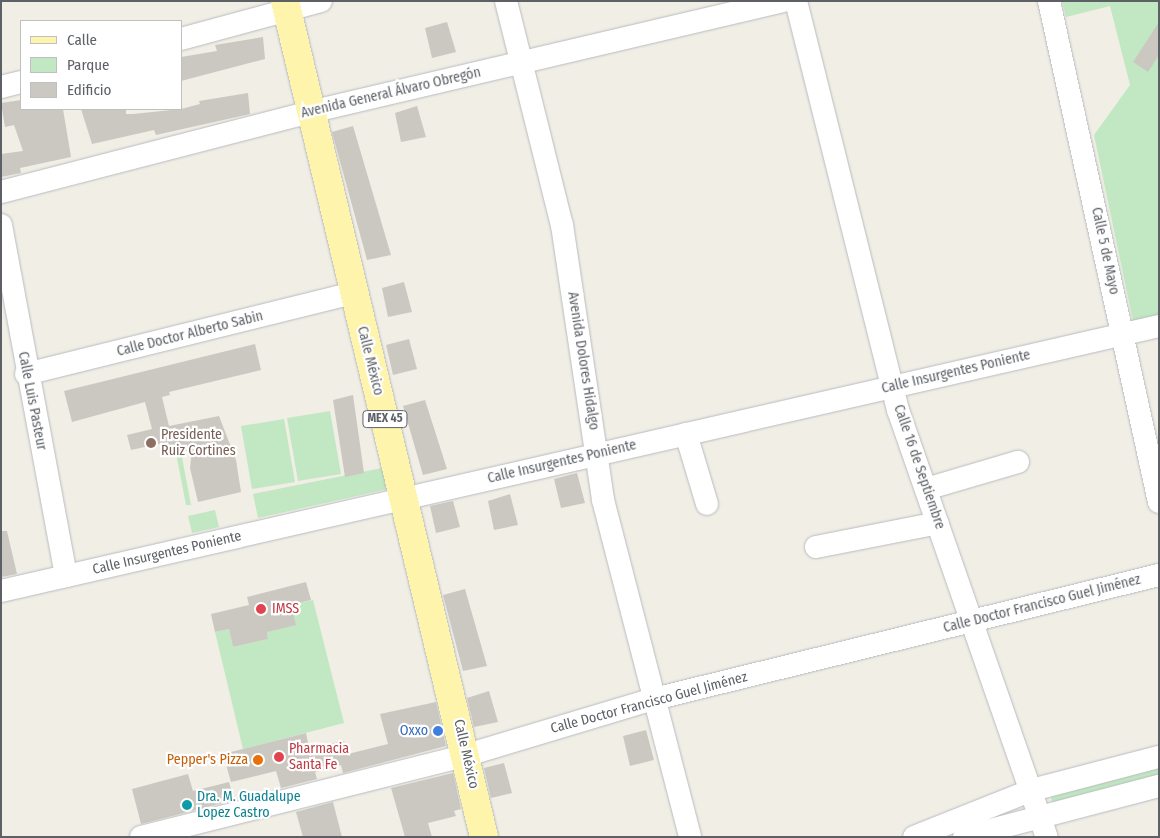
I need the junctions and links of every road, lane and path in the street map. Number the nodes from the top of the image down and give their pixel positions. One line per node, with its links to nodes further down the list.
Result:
1 (321, 1): 6 (street)
2 (506, 1): 8 (street, Avenida Dolores Hidalgo)
3 (782, 1): 8 (street, Avenida General Álvaro Obregón)
4 (796, 1): 18 (street, Calle 16 de Septiembre)
5 (1049, 1): 16 (street, Calle 5 de Mayo)
6 (286, 6): 7 (street); 11 (main road, Calle México / MEX 45)
7 (182, 39)
8 (521, 63): 11 (street, Avenida General Álvaro Obregón); 20 (street, Avenida Dolores Hidalgo)
9 (20, 82): 10 (street)
10 (1, 88)
11 (310, 112): 12 (street, Avenida General Álvaro Obregón); 14 (main road, Calle México / MEX 45)
12 (1, 192)
13 (1, 225): 17 (street, Calle Luis Pasteur)
14 (354, 293): 17 (street, Calle Doctor Alberto Sabin); 23 (main road, Calle México / MEX 45)
15 (1159, 326): 16 (street, Calle Insurgentes Poniente)
16 (1122, 334): 18 (street, Calle Insurgentes Poniente); 24 (street, Calle 5 de Mayo)
17 (26, 374): 29 (street, Calle Luis Pasteur)
18 (892, 387): 19 (street, Calle Insurgentes Poniente); 22 (street, Calle 16 de Septiembre)
19 (686, 434): 20 (street, Calle Insurgentes Poniente); 25 (street)
20 (597, 454): 23 (street, Calle Insurgentes Poniente); 32 (street, Avenida Dolores Hidalgo)
21 (1018, 462): 22 (street)
22 (926, 489): 26 (street, Calle 16 de Septiembre)
23 (404, 499): 29 (street, Calle Insurgentes Poniente); 33 (main road, Calle México / MEX 45)
24 (1159, 502)
25 (707, 504)
26 (938, 522): 27 (street); 31 (street, Calle 16 de Septiembre)
27 (816, 547)
28 (1159, 575): 31 (street, Calle Doctor Francisco Guel Jiménez)
29 (66, 576): 30 (street, Calle Insurgentes Poniente)
30 (1, 592)
31 (973, 621): 32 (street, Calle Doctor Francisco Guel Jiménez); 36 (street, Calle 16 de Septiembre)
32 (654, 699): 33 (street, Calle Doctor Francisco Guel Jiménez); 40 (street, Avenida Dolores Hidalgo)
33 (467, 755): 38 (street, Calle Doctor Francisco Guel Jiménez); 39 (main road, Calle México / MEX 45)
34 (1159, 757): 36 (street)
35 (1159, 786): 37 (street)
36 (1032, 790): 37 (street, Calle 16 de Septiembre); 41 (street)
37 (1044, 827): 42 (street)
38 (141, 837)
39 (484, 837)
40 (690, 837)
41 (914, 837)
42 (964, 837)

